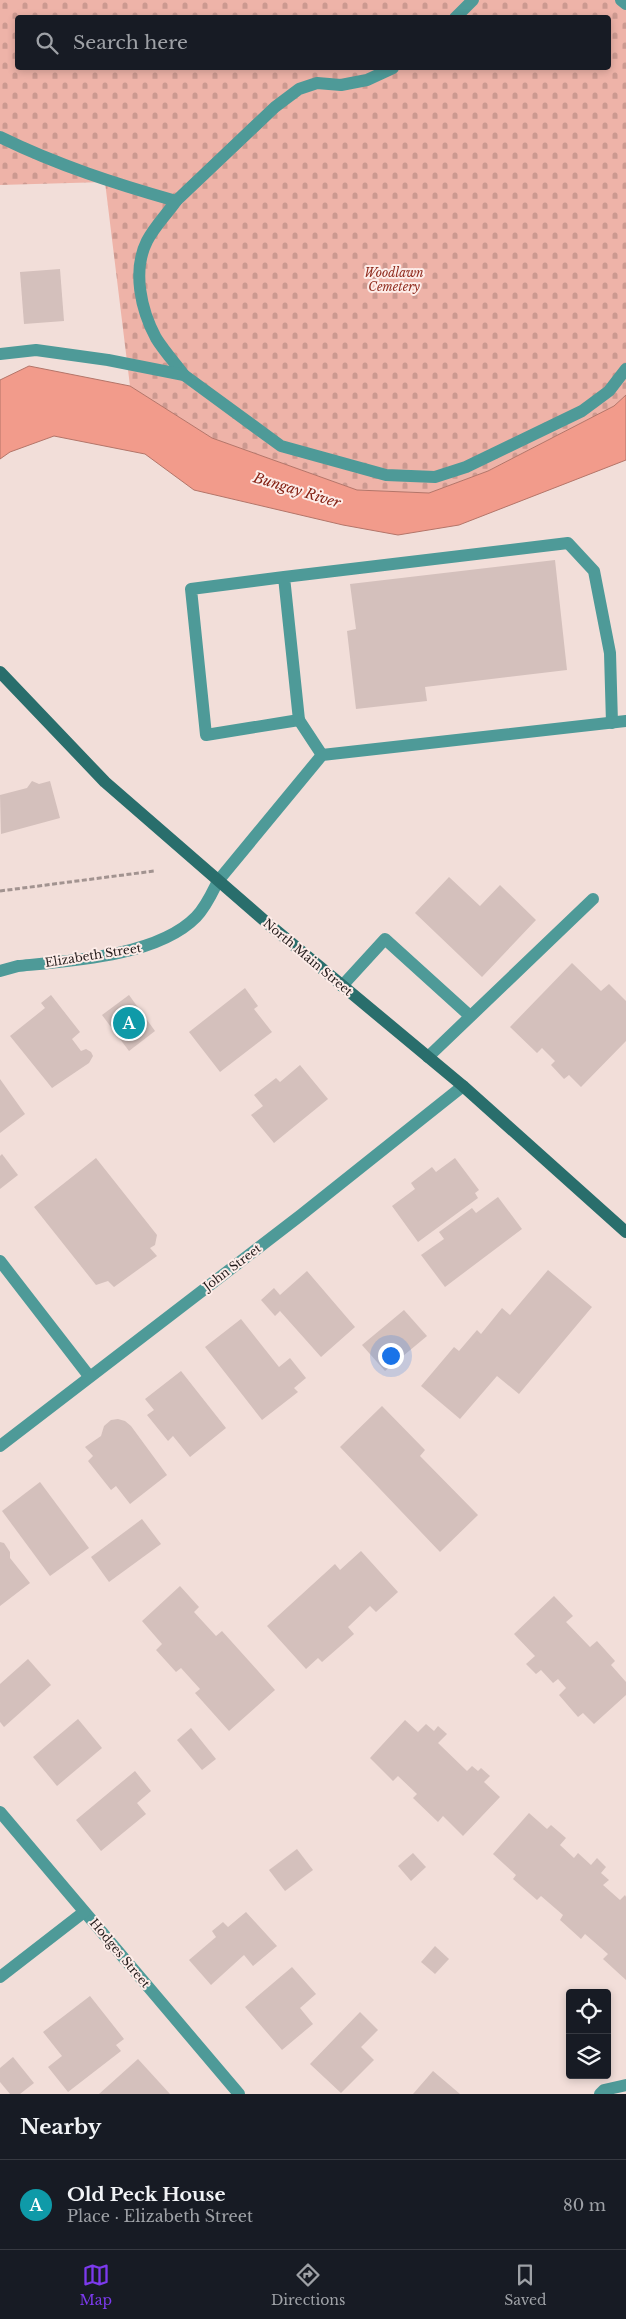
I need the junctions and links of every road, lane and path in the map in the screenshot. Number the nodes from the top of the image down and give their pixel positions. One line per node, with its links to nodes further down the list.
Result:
1 (473, 0): 4 (street)
2 (621, 0): 3 (street)
3 (626, 4)
4 (458, 15)
5 (389, 70): 7 (street)
6 (0, 137): 7 (street)
7 (176, 201): 10 (street)
8 (0, 354): 10 (street)
9 (626, 369): 10 (street)
10 (184, 375)
11 (284, 578): 13 (street); 13 (street); 15 (street)
12 (0, 672): 18 (main road, North Main Street)
13 (299, 720): 16 (street)
14 (626, 721): 15 (street)
15 (612, 723): 16 (street)
16 (322, 755): 18 (street, Elizabeth Street)
17 (154, 871): 19 (path)
18 (218, 880): 21 (street, Elizabeth Street); 22 (main road, North Main Street)
19 (0, 891)
20 (593, 899): 23 (street)
21 (0, 971)
22 (342, 986): 23 (street); 24 (main road, North Main Street)
23 (470, 1016): 24 (street)
24 (428, 1057): 25 (main road, North Main Street)
25 (463, 1086): 26 (main road, North Main Street); 28 (street, John Street)
26 (626, 1232)
27 (0, 1262): 28 (street)
28 (89, 1376): 29 (street, John Street)
29 (0, 1446)
30 (0, 1812): 31 (street, Hodges Street)
31 (84, 1912): 32 (street); 34 (street, Hodges Street)
32 (0, 1977)
33 (626, 2085): 35 (street)
34 (239, 2094)
35 (600, 2094)

